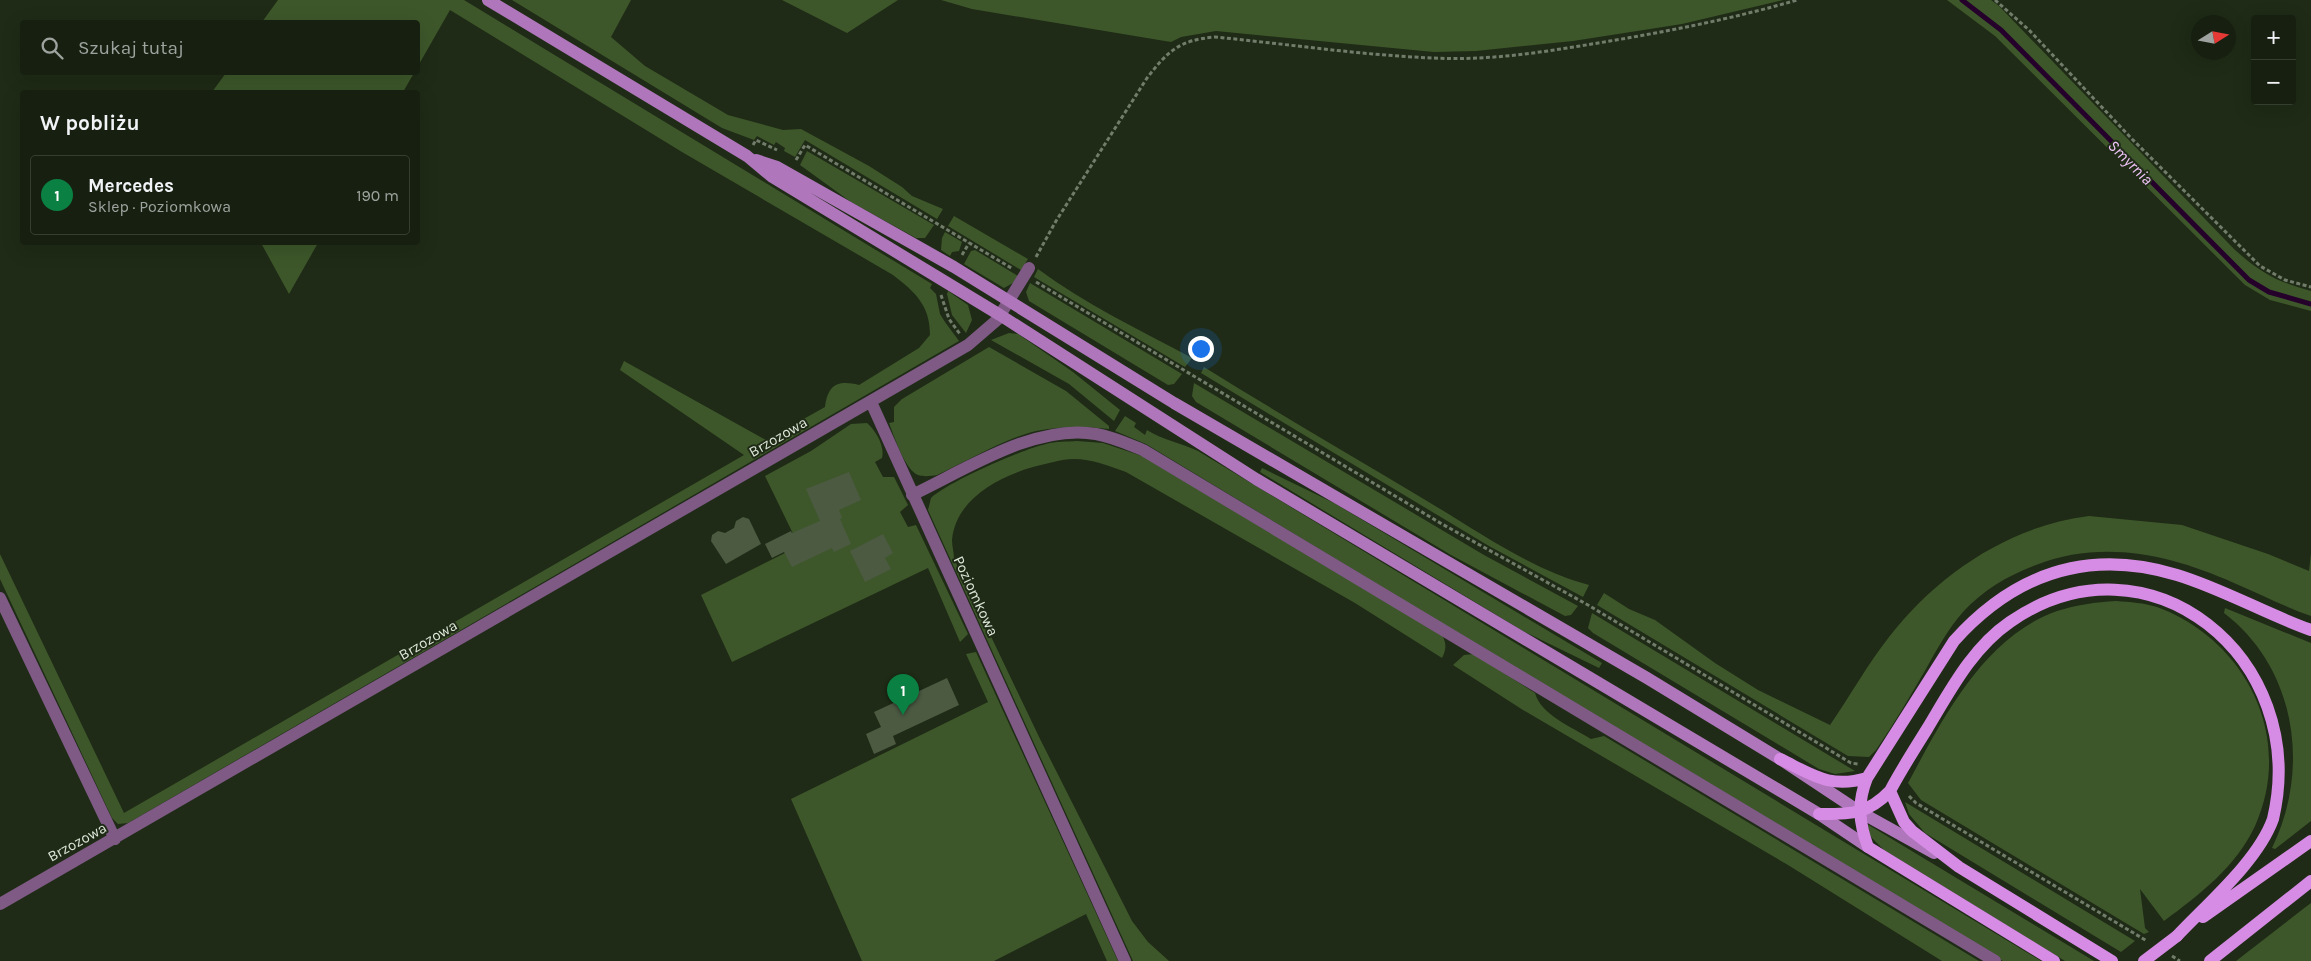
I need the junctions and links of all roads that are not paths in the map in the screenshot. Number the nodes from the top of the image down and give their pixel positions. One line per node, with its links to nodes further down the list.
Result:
1 (488, 0): 2 (main road)
2 (747, 156): 4 (main road); 5 (main road)
3 (1027, 272): 4 (street)
4 (1010, 302): 5 (street); 10 (main road)
5 (1000, 315): 6 (street); 14 (main road)
6 (871, 402): 7 (street, Poziomkowa); 15 (street, Brzozowa)
7 (912, 495): 23 (street, Poziomkowa); 24 (street)
8 (0, 598): 15 (street)
9 (2311, 630): 11 (main road)
10 (1780, 759): 11 (main road); 13 (main road)
11 (1870, 774): 13 (main road)
12 (1892, 787): 13 (main road); 18 (main road); 21 (main road)
13 (1860, 812): 14 (main road); 17 (main road); 18 (main road)
14 (1818, 814): 17 (main road)
15 (115, 839): 20 (street, Brzozowa)
16 (2311, 841): 21 (main road)
17 (1868, 847): 25 (main road)
18 (1959, 866): 26 (main road)
19 (2311, 881): 22 (main road)
20 (0, 904)
21 (2177, 936): 27 (main road, bridge)
22 (2214, 958)
23 (1125, 961)
24 (1995, 961)
25 (2054, 961)
26 (2112, 961)
27 (2144, 961)

